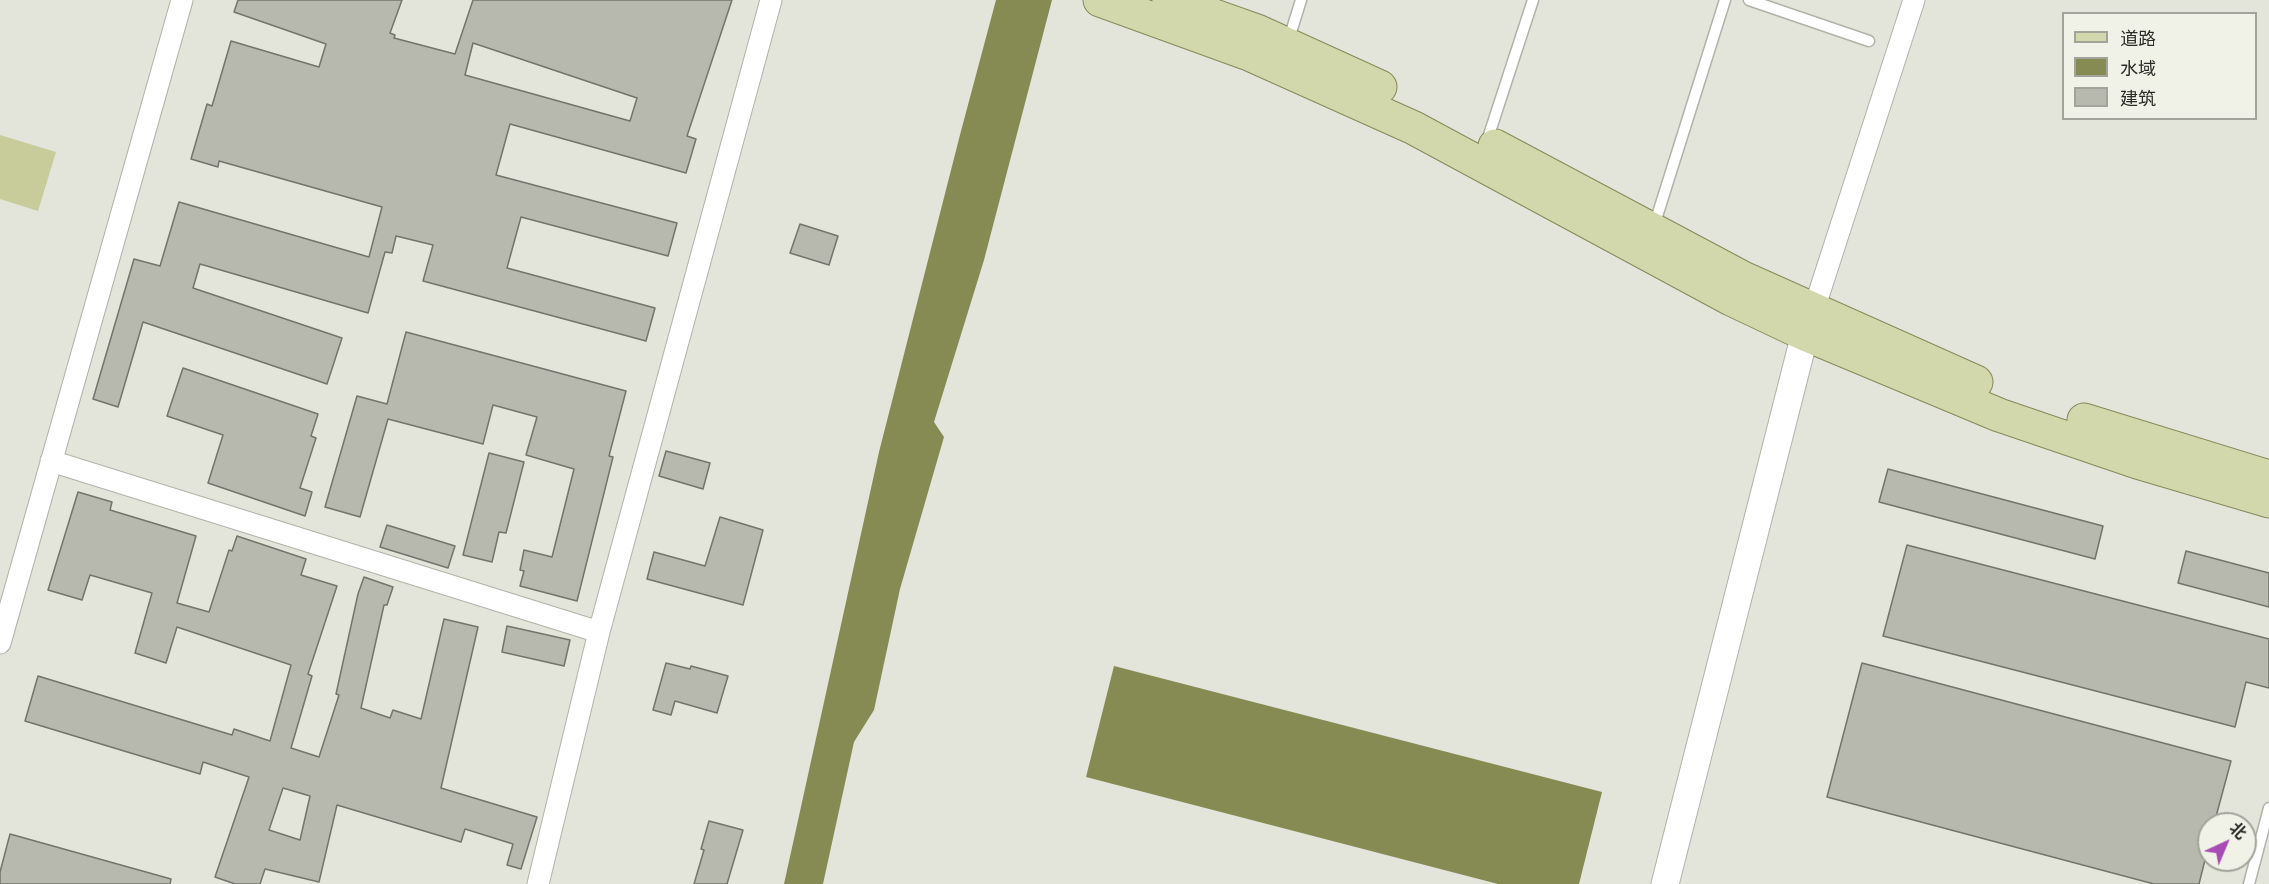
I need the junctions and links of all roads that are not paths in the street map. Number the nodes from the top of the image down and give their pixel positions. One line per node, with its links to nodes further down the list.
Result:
1 (182, 0): 15 (street)
2 (771, 0): 18 (street)
3 (1101, 0): 11 (main road)
4 (1169, 0): 11 (main road)
5 (1301, 0): 11 (lane)
6 (1533, 0): 12 (lane)
7 (1725, 0): 13 (lane)
8 (1749, 0): 10 (lane)
9 (1914, 0): 14 (street)
10 (1869, 41)
11 (1281, 56): 12 (main road); 14 (main road)
12 (1487, 141): 13 (main road)
13 (1653, 230): 14 (main road)
14 (1810, 321): 16 (main road); 17 (main road); 22 (street)
15 (51, 462): 18 (street); 19 (street)
16 (2269, 477)
17 (2269, 501)
18 (599, 632): 21 (street)
19 (0, 643)
20 (2269, 808): 23 (lane)
21 (538, 884)
22 (1665, 884)
23 (2249, 884)

